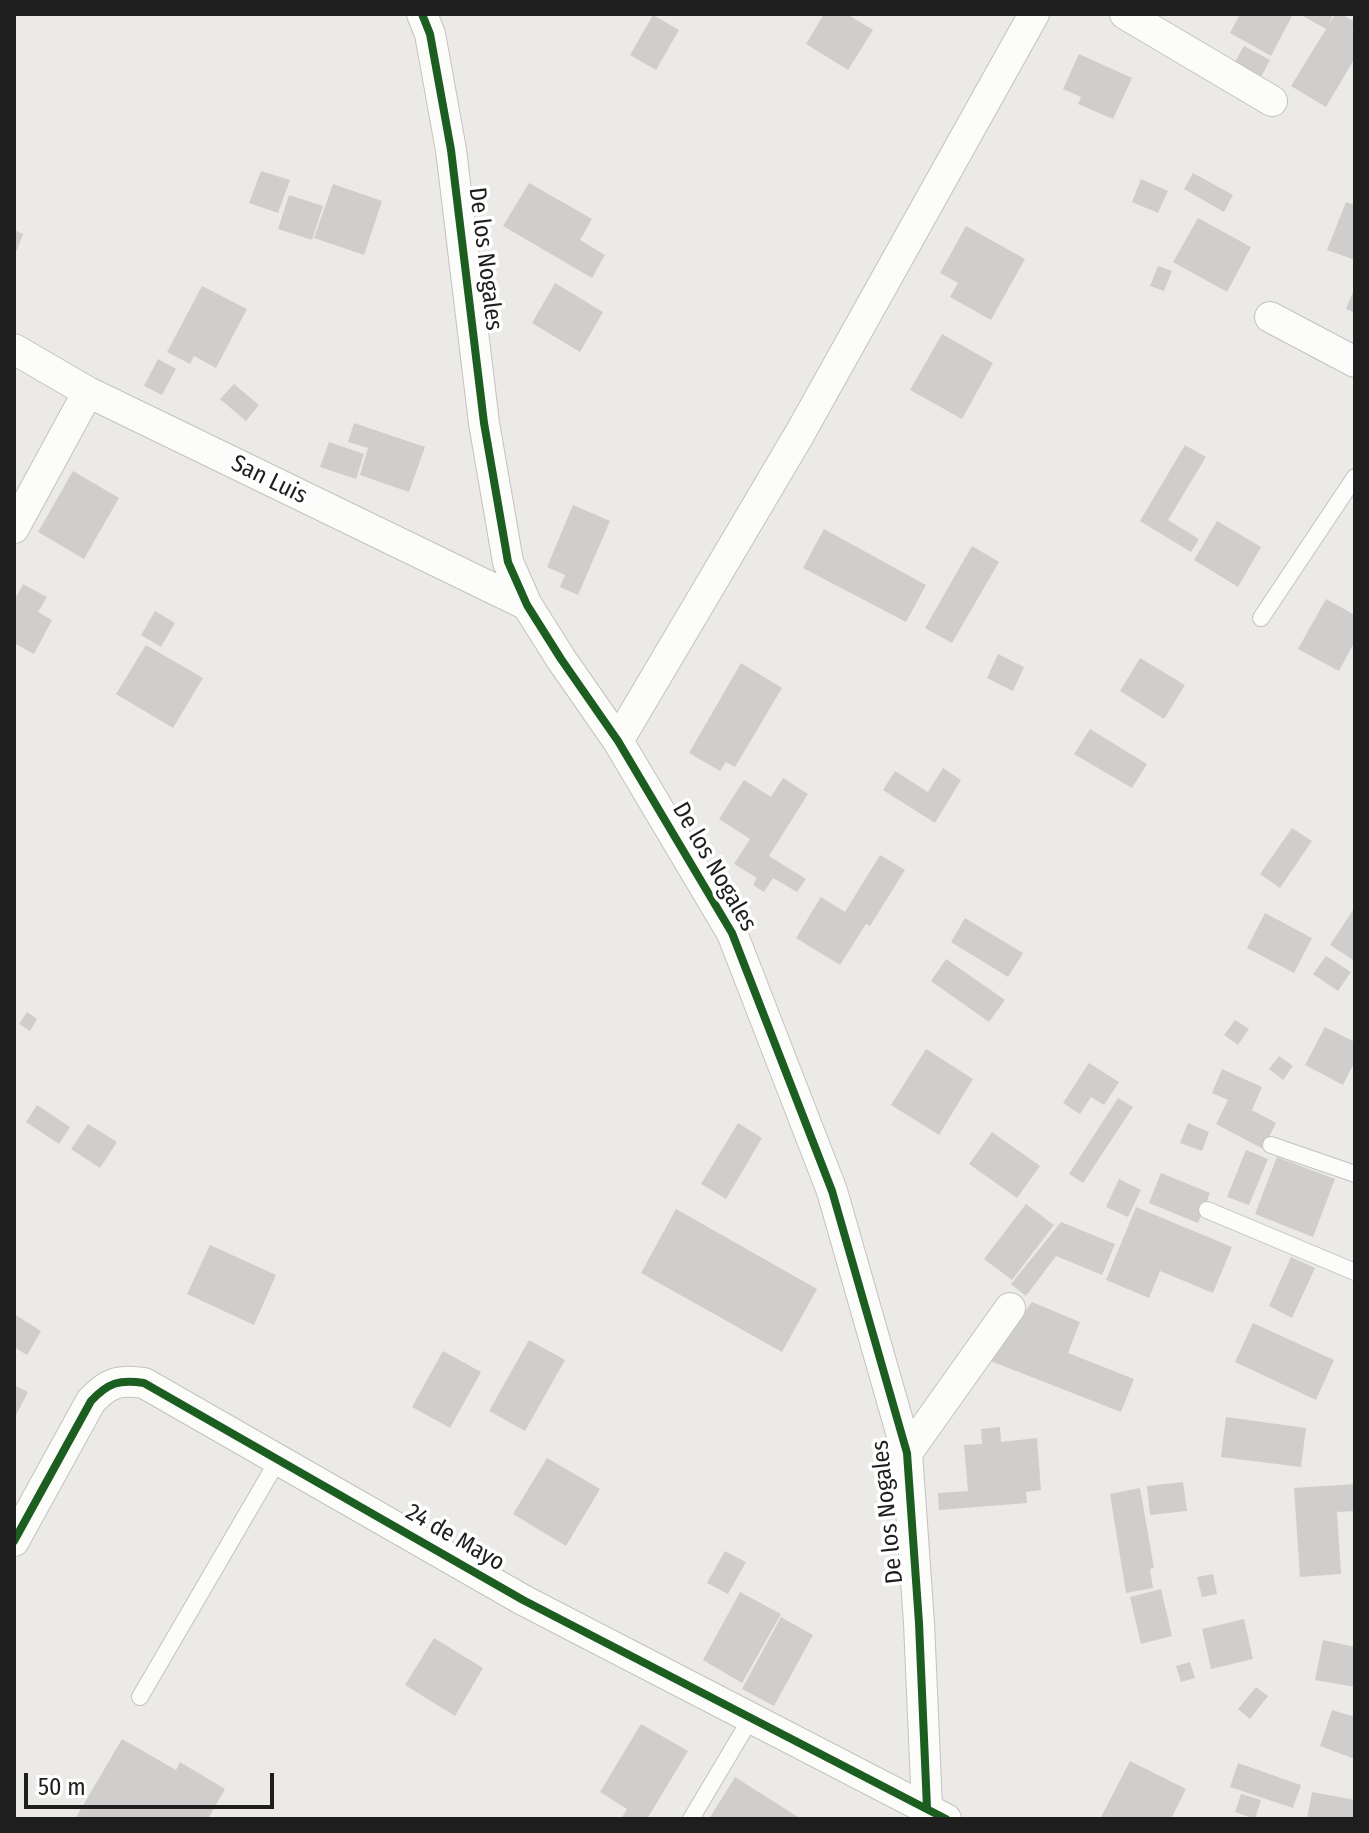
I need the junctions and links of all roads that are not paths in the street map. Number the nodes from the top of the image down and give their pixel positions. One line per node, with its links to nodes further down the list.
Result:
1 (422, 14): 11 (street, De los Nogales)
2 (1034, 14): 13 (street)
3 (1125, 14): 4 (street)
4 (1272, 101)
5 (1270, 317): 7 (street)
6 (14, 349): 8 (street, San Luis)
7 (1355, 362)
8 (88, 392): 10 (street); 11 (street, San Luis)
9 (1355, 477): 12 (lane)
10 (14, 528)
11 (527, 605): 13 (street, De los Nogales)
12 (1261, 618)
13 (618, 741): 19 (street, De los Nogales)
14 (1271, 1145): 15 (lane)
15 (1355, 1174)
16 (1207, 1210): 17 (lane)
17 (1355, 1272)
18 (1010, 1308): 19 (street)
19 (907, 1453): 24 (street, De los Nogales)
20 (278, 1460): 21 (street, 24 de Mayo); 22 (lane); 23 (street, 24 de Mayo)
21 (17, 1528)
22 (140, 1697)
23 (751, 1718): 24 (street, 24 de Mayo); 25 (lane)
24 (936, 1814)
25 (691, 1819)

